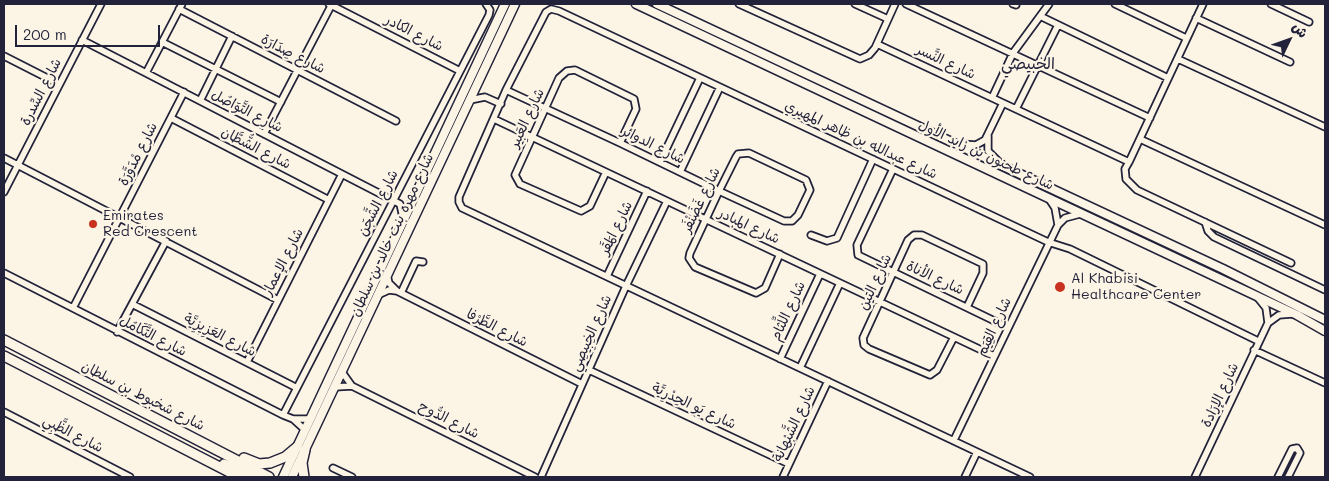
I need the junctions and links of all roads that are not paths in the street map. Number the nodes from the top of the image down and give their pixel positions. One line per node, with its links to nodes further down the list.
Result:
1 (101, 4): 24 (street, شارع السِّدرة)
2 (331, 4): 33 (street); 34 (street, شارع الكادر)
3 (486, 4): 34 (street, شارع الشَّجَن)
4 (505, 4): 76 (street, شارع مهره بنت خالد بن سلطان)
5 (515, 4): 39 (street, شارع مهره بنت خالد بن سلطان)
6 (636, 4): 77 (street, شارع طحنون بن زايد الأول)
7 (657, 4): 61 (street, شارع طحنون بن زايد الأول)
8 (739, 4): 26 (street)
9 (855, 4): 19 (street)
10 (895, 4): 19 (street)
11 (906, 4): 27 (street)
12 (1049, 4): 17 (street)
13 (1115, 4): 23 (street)
14 (1203, 4): 18 (street)
15 (1271, 4): 20 (street)
16 (181, 6): 22 (street, شارع صِدَارَة); 25 (street)
17 (1042, 16): 21 (street); 27 (street)
18 (1196, 18): 23 (street); 30 (street)
19 (888, 19): 26 (street)
20 (1309, 22)
21 (1058, 25): 31 (street); 37 (street)
22 (232, 36): 32 (street); 33 (street, شارع صِدَارَة)
23 (1186, 38): 29 (street)
24 (82, 40): 35 (street, شارع التَّوَاصُل); 38 (street, شارع السِّدرة)
25 (162, 42): 32 (street); 35 (street)
26 (877, 44): 44 (street, شارع النَّسر)
27 (1013, 53): 31 (street); 44 (street)
28 (4, 56): 38 (street)
29 (1178, 59): 37 (street); 56 (street)
30 (1290, 62)
31 (1038, 65): 51 (street); 53 (street)
32 (216, 69): 46 (street); 47 (street)
33 (297, 70): 47 (street); 55 (street, شارع صِدَارَة)
34 (460, 71): 79 (street, شارع الشَّجَن)
35 (146, 73): 42 (street, شارع التَّوَاصُل)
36 (700, 78): 40 (street, شارع عبدالله بن ظاهر المهيري); 41 (street, شارع عبدالله بن ظاهر المهيري); 65 (street)
37 (1168, 78): 53 (street)
38 (59, 84): 67 (street, شارع السِّدرة)
39 (476, 85): 43 (street); 45 (street, شارع مهره بنت خالد بن سلطان)
40 (720, 87): 64 (street, شارع عبدالله بن ظاهر المهيري); 71 (street)
41 (506, 90): 49 (street, شارع عبدالله بن ظاهر المهيري); 50 (street, شارع الدوائر)
42 (184, 92): 46 (street, شارع التَّوَاصُل); 52 (street, شارع مْدَوَّرَة)
43 (485, 98): 45 (street); 49 (street)
44 (992, 98): 48 (street, شارع النَّسر)
45 (470, 100): 99 (street, شارع مهره بنت خالد بن سلطان)
46 (200, 101): 57 (street, شارع التَّوَاصُل)
47 (281, 102): 57 (street)
48 (1003, 103): 51 (street, شارع النَّسر); 58 (street)
49 (500, 104): 54 (street, شارع عبدالله بن ظاهر المهيري)
50 (545, 108): 59 (street, شارع العَبِير); 62 (street, شارع الدوائر); 62 (street, شارع العَبِير)
51 (1016, 109): 66 (street, شارع النَّسر)
52 (171, 118): 78 (street, شارع الشُّطَّان); 83 (street, شارع مْدَوَّرَة)
53 (1150, 118): 60 (street)
54 (494, 119): 59 (street, شارع المبادر); 100 (street, شارع عبدالله بن ظاهر المهيري)
55 (396, 120)
56 (1325, 127)
57 (264, 134): 72 (street, شارع التَّوَاصُل)
58 (988, 136): 61 (street); 69 (street)
59 (532, 137): 70 (street, شارع المبادر); 70 (street, شارع العَبِير)
60 (1140, 139): 66 (street); 89 (street)
61 (948, 141): 69 (street, شارع طحنون بن زايد الأول)
62 (620, 143): 65 (street, شارع الدوائر)
63 (4, 158): 67 (street)
64 (872, 160): 68 (street, شارع عبدالله بن ظاهر المهيري); 90 (street)
65 (660, 162): 71 (street, شارع الدوائر)
66 (1129, 162): 87 (street)
67 (18, 165): 75 (street, شارع السِّدرة); 83 (street)
68 (893, 169): 92 (street, شارع عبدالله بن ظاهر المهيري); 96 (street, شارع الأناة)
69 (1008, 169): 113 (street, شارع طحنون بن زايد الأول)
70 (606, 172): 73 (street, شارع المبادر)
71 (680, 172): 74 (street, شارع الدوائر)
72 (342, 174): 78 (street, شارع الإعمار); 79 (street, شارع التَّوَاصُل)
73 (647, 191): 80 (street, شارع المبادر); 100 (street, شارع المَقَر)
74 (719, 191): 84 (street, شارع غَضَنْفَر); 86 (street, شارع الدوائر); 86 (street, شارع غَضَنْفَر)
75 (4, 192)
76 (414, 197): 81 (street); 85 (street, شارع مهره بنت خالد بن سلطان)
77 (1049, 199): 82 (street, شارع طحنون بن زايد الأول); 88 (street)
78 (329, 200): 107 (street, شارع الإعمار)
79 (394, 200): 81 (street, شارع التَّوَاصُل); 134 (street, شارع الشَّجَن)
80 (667, 200): 84 (street, شارع المبادر); 102 (street, شارع الخِبِيصِي)
81 (400, 204): 85 (street)
82 (1081, 214): 88 (street); 106 (street, شارع طحنون بن زايد الأول)
83 (120, 217): 91 (street); 111 (street, شارع مْدَوَّرَة)
84 (706, 219): 93 (street, شارع المبادر); 93 (street, شارع غَضَنْفَر)
85 (403, 222): 138 (street, شارع مهره بنت خالد بن سلطان)
86 (789, 222)
87 (1205, 222): 95 (street); 103 (street)
88 (1058, 225): 92 (street, شارع القِيَم)
89 (1325, 225)
90 (811, 235)
91 (166, 241): 107 (street); 109 (street)
92 (1048, 242): 115 (street, شارع القِيَم); 120 (street, شارع عبدالله بن ظاهر المهيري)
93 (780, 254): 98 (street, شارع المبادر)
94 (423, 262): 104 (street)
95 (1291, 263)
96 (893, 272): 108 (street, شارع التين); 110 (street, شارع الأناة); 110 (street, شارع التين)
97 (4, 273): 111 (street, شارع التَّكَامُل)
98 (820, 274): 101 (street, شارع المبادر); 124 (street, شارع اللِّثام)
99 (387, 275): 104 (street); 105 (street, شارع مهره بنت خالد بن سلطان)
100 (606, 276): 102 (street, شارع عبدالله بن ظاهر المهيري)
101 (840, 283): 108 (street, شارع المبادر); 126 (street)
102 (626, 286): 124 (street, شارع عبدالله بن ظاهر المهيري); 127 (street, شارع الخِبِيصِي)
103 (1325, 290)
104 (399, 292): 105 (street); 131 (street, شارع الطَّرْفا)
105 (378, 295): 128 (street, شارع مهره بنت خالد بن سلطان)
106 (1256, 296): 112 (street, شارع طحنون بن زايد الأول); 114 (street)
107 (278, 300): 125 (street, شارع الإعمار)
108 (879, 301): 118 (street, شارع المبادر); 118 (street, شارع التين)
109 (132, 304): 117 (street); 125 (street, شارع العَزِيزِيَّة)
110 (967, 307): 115 (street, شارع الأناة)
111 (73, 308): 117 (street, شارع التَّكَامُل)
112 (1297, 315): 114 (street); 116 (street, شارع طحنون بن زايد الأول)
113 (1325, 320)
114 (1268, 323): 120 (street, شارع الإرَادة)
115 (1007, 327): 123 (street, شارع القِيَم)
116 (1325, 331)
117 (117, 332): 136 (street, شارع التَّكَامُل)
118 (954, 337): 123 (street, شارع المبادر)
119 (4, 340): 140 (main road, شارع شخبوط بن سلطان)
120 (1258, 341): 121 (street, شارع الإرَادة)
121 (1254, 350): 130 (street); 160 (street, شارع الإرَادة)
122 (4, 356): 144 (main road, شارع شخبوط بن سلطان)
123 (994, 356): 141 (street, شارع القِيَم)
124 (780, 359): 126 (street, شارع عبدالله بن ظاهر المهيري)
125 (246, 362): 134 (street, شارع العَزِيزِيَّة)
126 (800, 368): 129 (street, شارع عبدالله بن ظاهر المهيري)
127 (589, 370): 131 (street, شارع الخِبِيصِي); 145 (street, شارع يَو الحِدْرِيَّة)
128 (342, 372): 132 (street, شارع الدُّوح); 133 (street, شارع مهره بنت خالد بن سلطان)
129 (828, 381): 141 (street, شارع عبدالله بن ظاهر المهيري); 145 (street, شارع الشَّبْهانة)
130 (1325, 383)
131 (582, 384): 156 (street, شارع الخِبِيصِي)
132 (352, 386): 133 (street, شارع الدُّوح); 155 (street, شارع الدُّوح)
133 (335, 387): 142 (street, شارع مهره بنت خالد بن سلطان)
134 (297, 388): 136 (street, شارع الشَّجَن)
135 (4, 412): 147 (street, شارع الظَّبِي)
136 (283, 415): 137 (street, شارع التَّكَامُل)
137 (293, 418): 138 (street, شارع التَّكَامُل); 139 (street, شارع التَّكَامُل)
138 (309, 419): 139 (street, شارع مهره بنت خالد بن سلطان)
139 (304, 429): 142 (street, شارع مهره بنت خالد بن سلطان)
140 (184, 432): 142 (main road); 150 (main road, شارع شخبوط بن سلطان)
141 (954, 440): 143 (street, شارع عبدالله بن ظاهر المهيري)
142 (301, 448): 151 (street, شارع مهره بنت خالد بن سلطان); 152 (street, شارع مهره بنت خالد بن سلطان); 153 (main road)
143 (977, 452): 158 (street); 159 (street, شارع عبدالله بن ظاهر المهيري)
144 (211, 463): 148 (main road, شارع شخبوط بن سلطان); 149 (main road)
145 (789, 464): 157 (street, شارع الشَّبْهانة)
146 (333, 468): 154 (street)
147 (130, 477)
148 (239, 477)
149 (253, 477)
150 (269, 477)
151 (283, 477)
152 (292, 477)
153 (304, 477)
154 (352, 477)
155 (535, 477)
156 (541, 477)
157 (782, 477)
158 (965, 477)
159 (1030, 477)
160 (1195, 477)
161 (1278, 477): 162 (street)
162 (1288, 477)

